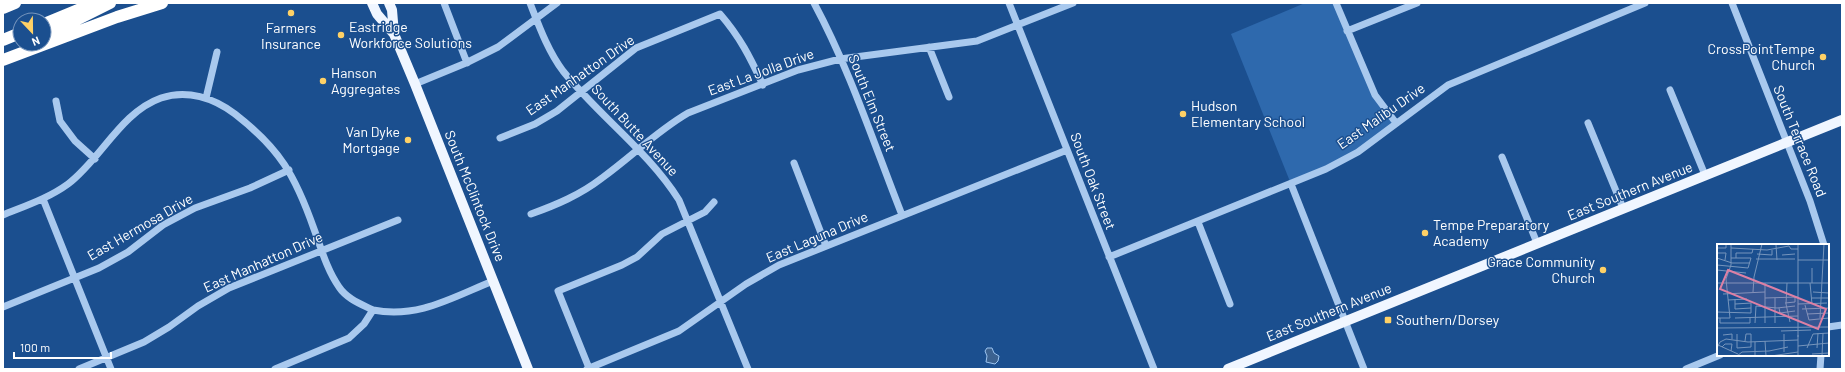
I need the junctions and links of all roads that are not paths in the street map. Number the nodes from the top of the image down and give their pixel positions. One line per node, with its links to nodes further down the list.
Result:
1 (15, 3): 17 (highway)
2 (95, 3): 19 (highway)
3 (110, 3): 22 (highway)
4 (162, 3): 27 (highway)
5 (372, 3): 23 (main road, South McClintock Drive)
6 (389, 3): 23 (main road, South McClintock Drive)
7 (444, 3): 28 (street)
8 (530, 3): 18 (street, South Butte Avenue)
9 (556, 3): 18 (street)
10 (814, 3): 26 (street, South Elm Street)
11 (1009, 3): 20 (street, South Oak Street)
12 (1073, 3): 20 (street, East La Jolla Drive)
13 (1336, 3): 21 (street)
14 (1417, 3): 21 (street)
15 (1645, 3): 37 (street, East Malibu Drive)
16 (1732, 3): 40 (street, South Terrace Road)
17 (3, 8)
18 (536, 18): 28 (street); 32 (street, South Butte Avenue)
19 (52, 21)
20 (1018, 25): 24 (street, East La Jolla Drive); 42 (street, South Oak Street)
21 (1347, 31): 37 (street)
22 (52, 32)
23 (394, 34): 29 (main road, South McClintock Drive)
24 (929, 46): 26 (street, East La Jolla Drive); 33 (street)
25 (217, 52): 34 (street)
26 (840, 59): 30 (street, East La Jolla Drive); 54 (street, South Elm Street)
27 (3, 60)
28 (467, 63): 29 (street)
29 (415, 84): 64 (main road, South McClintock Drive)
30 (763, 85): 32 (street, East Manhatton Drive); 41 (street, East La Jolla Drive)
31 (1670, 90): 47 (street)
32 (581, 91): 39 (street, East Manhatton Drive); 41 (street, South Butte Avenue)
33 (949, 97)
34 (206, 98): 44 (street); 46 (street)
35 (56, 101): 44 (street)
36 (1842, 120): 40 (main road, East Southern Avenue)
37 (1396, 123): 48 (street, East Malibu Drive)
38 (1588, 123): 51 (street)
39 (500, 138)
40 (1786, 142): 47 (main road, East Southern Avenue); 59 (street, South Terrace Road)
41 (638, 149): 52 (street, East La Jolla Drive); 56 (street, South Butte Avenue)
42 (1067, 150): 54 (street, East Laguna Drive); 62 (street, South Oak Street)
43 (1502, 157): 58 (street)
44 (95, 159): 49 (street)
45 (794, 163): 60 (street)
46 (289, 170): 61 (street); 63 (street, East Hermosa Drive)
47 (1705, 175): 51 (main road, East Southern Avenue)
48 (1291, 184): 57 (street, East Malibu Drive); 69 (street)
49 (43, 199): 53 (street); 63 (street)
50 (714, 202): 56 (street)
51 (1623, 208): 58 (main road, East Southern Avenue)
52 (531, 214)
53 (3, 215)
54 (902, 215): 60 (street, East Laguna Drive)
55 (398, 220): 61 (street, East Manhatton Drive)
56 (688, 220): 65 (street, South Butte Avenue); 79 (street)
57 (1198, 222): 62 (street, East Malibu Drive); 66 (street)
58 (1537, 244): 69 (main road, East Southern Avenue)
59 (1824, 244)
60 (826, 246): 65 (street, East Laguna Drive)
61 (322, 250): 68 (street); 74 (street, East Manhatton Drive)
62 (1109, 257): 81 (street, South Oak Street)
63 (74, 278): 67 (street, East Hermosa Drive); 74 (street)
64 (493, 281): 68 (street); 78 (main road, South McClintock Drive)
65 (722, 303): 79 (street, East Laguna Drive); 80 (street, South Butte Avenue)
66 (1230, 304)
67 (3, 307)
68 (373, 310): 77 (street)
69 (1345, 321): 82 (main road, East Southern Avenue); 83 (street)
70 (1842, 325): 71 (street)
71 (1829, 327)
72 (1718, 356): 84 (street)
73 (1821, 356): 85 (street)
74 (106, 358): 75 (street, East Manhatton Drive); 76 (street)
75 (79, 369)
76 (111, 369)
77 (275, 369)
78 (528, 369)
79 (588, 369)
80 (748, 369)
81 (1154, 369)
82 (1228, 369)
83 (1364, 369)
84 (1686, 369)
85 (1820, 369)

